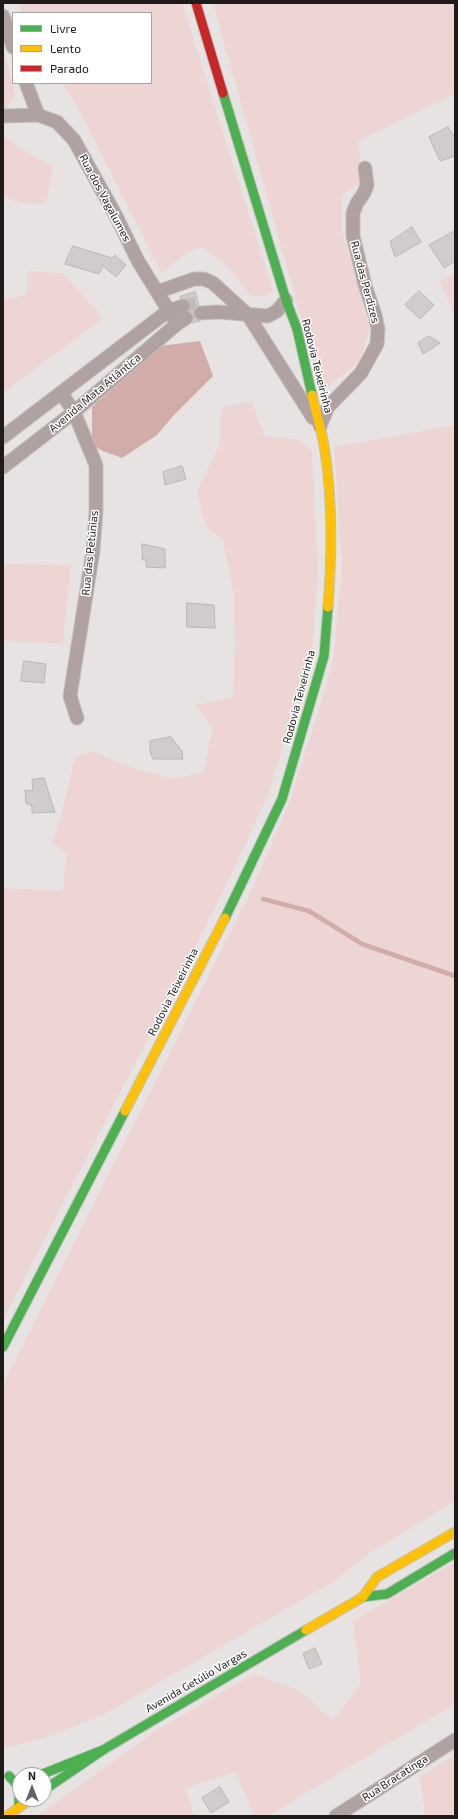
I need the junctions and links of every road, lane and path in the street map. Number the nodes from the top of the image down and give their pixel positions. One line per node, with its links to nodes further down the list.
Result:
1 (196, 3): 9 (main road, Rodovia Teixeirinha)
2 (3, 16): 3 (street)
3 (12, 44)
4 (26, 84): 5 (street)
5 (38, 115): 6 (street, Rua dos Vagalumes); 8 (street, Rua dos Vagalumes)
6 (3, 116)
7 (365, 168): 16 (street, Rua das Perdizes)
8 (157, 292): 11 (street, Rua dos Vagalumes); 12 (street)
9 (286, 300): 12 (street); 16 (main road, Rodovia Teixeirinha)
10 (200, 308): 12 (street)
11 (168, 311): 13 (street, Rua dos Vagalumes); 14 (street, Avenida Mata Atlântica)
12 (248, 315): 16 (street)
13 (182, 316): 15 (street, Avenida Mata Atlântica)
14 (62, 394): 15 (street, Rua das Petúnias); 17 (street, Avenida Mata Atlântica)
15 (74, 412): 18 (street, Avenida Mata Atlântica); 19 (street, Rua das Petúnias)
16 (320, 428): 20 (main road, Rodovia Teixeirinha)
17 (3, 437)
18 (3, 467)
19 (77, 718)
20 (3, 1347)
21 (455, 1532): 23 (main road, Avenida Getúlio Vargas)
22 (455, 1553): 23 (main road, Avenida Getúlio Vargas)
23 (363, 1597): 25 (main road, Avenida Getúlio Vargas)
24 (455, 1740): 30 (street, Rua Bracatinga)
25 (103, 1750): 26 (main road); 27 (main road, Avenida Getúlio Vargas)
26 (52, 1771)
27 (52, 1785)
28 (19, 1807): 29 (main road)
29 (7, 1816)
30 (336, 1816)

